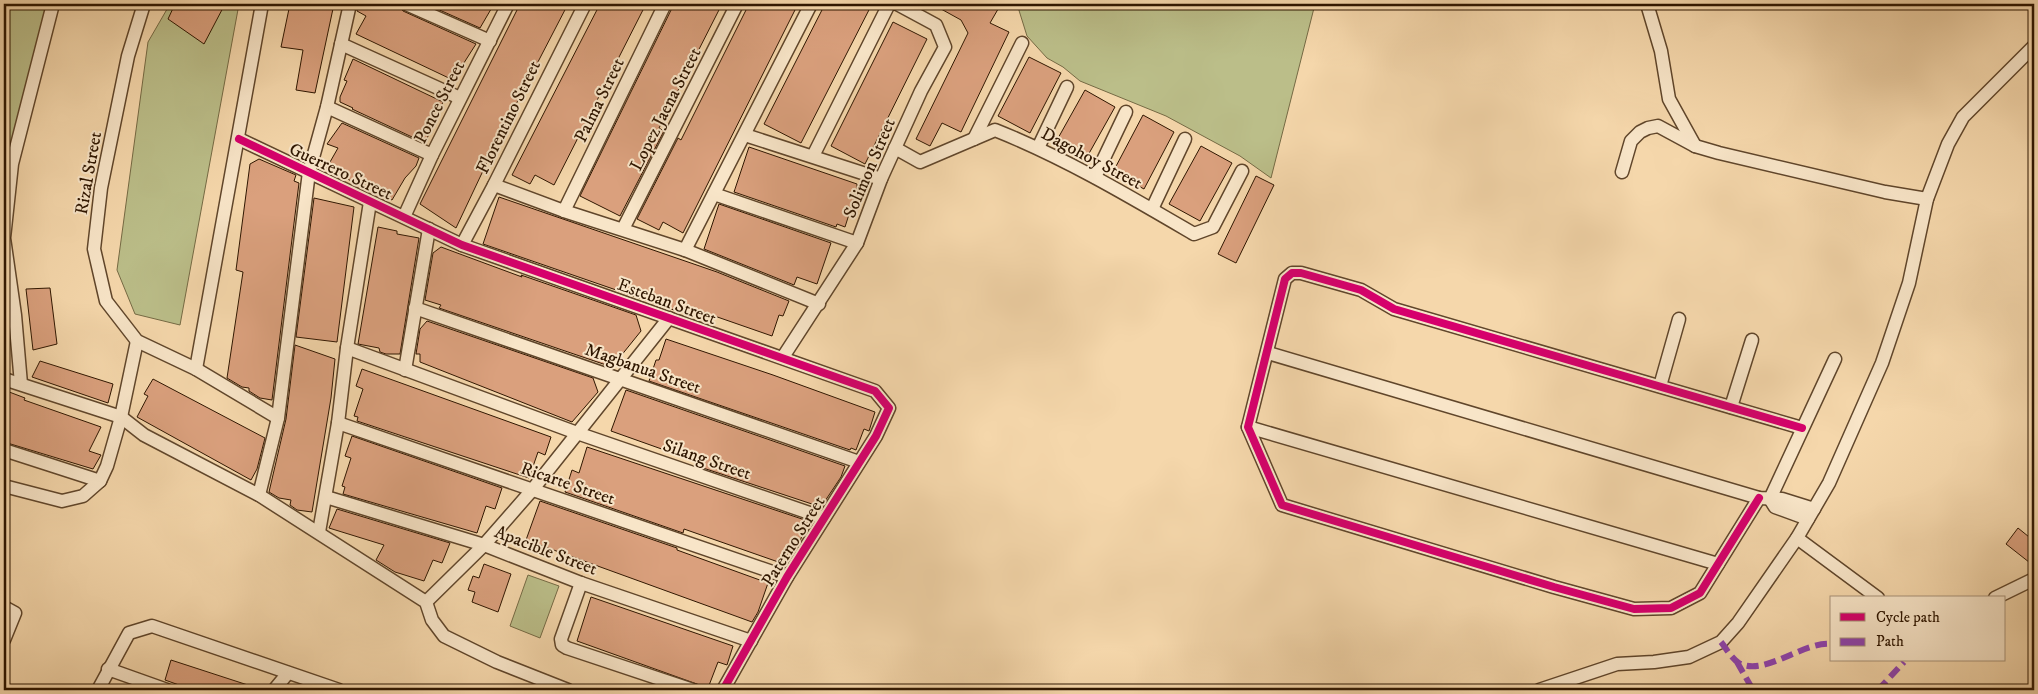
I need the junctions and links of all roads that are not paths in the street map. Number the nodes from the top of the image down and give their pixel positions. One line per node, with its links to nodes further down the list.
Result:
1 (53, 4): 31 (street)
2 (144, 4): 56 (street, Rizal Street)
3 (262, 4): 23 (street)
4 (350, 4): 16 (street)
5 (406, 4): 14 (street)
6 (508, 4): 14 (street, Ponce Street)
7 (585, 4): 37 (street, Florentino Street)
8 (665, 4): 42 (street, Palma Street)
9 (737, 4): 45 (street, Lopez Jaena Street)
10 (811, 4): 22 (street)
11 (889, 4): 30 (street)
12 (897, 4): 27 (street, Solimon Street)
13 (1647, 4): 26 (street)
14 (490, 41): 19 (street, Ponce Street)
15 (1022, 43): 24 (street)
16 (341, 44): 19 (street); 20 (street)
17 (2034, 46): 39 (street)
18 (1067, 87): 28 (street)
19 (460, 98): 29 (street, Ponce Street)
20 (327, 106): 29 (street); 33 (street)
21 (1126, 112): 35 (street)
22 (745, 135): 30 (street); 38 (street)
23 (239, 139): 33 (street, Guerrero Street); 61 (street)
24 (974, 139): 27 (street, Dagohoy Street); 28 (street, Dagohoy Street)
25 (1185, 139): 41 (street)
26 (1695, 146): 34 (street); 39 (street)
27 (895, 148): 36 (street, Solimon Street)
28 (1038, 148): 35 (street, Dagohoy Street)
29 (432, 155): 43 (street, Ponce Street)
30 (813, 156): 36 (street)
31 (8, 163): 46 (street)
32 (1242, 171): 41 (street, Dagohoy Street)
33 (309, 172): 40 (street, Guerrero Street); 70 (street)
34 (1622, 172)
35 (1095, 177): 41 (street, Dagohoy Street)
36 (881, 179): 47 (street, Solimon Street)
37 (494, 185): 42 (street); 48 (street, Florentino Street)
38 (714, 194): 47 (street); 49 (street)
39 (1927, 199): 83 (street)
40 (370, 202): 43 (street, Guerrero Street); 57 (street)
41 (1152, 209)
42 (564, 211): 45 (street)
43 (404, 217): 44 (street, Guerrero Street)
44 (429, 229): 48 (street, Esteban Street); 51 (street)
45 (623, 229): 49 (street)
46 (4, 238): 52 (street)
47 (857, 244): 50 (street, Solimon Street)
48 (462, 245): 53 (street, Esteban Street)
49 (685, 250): 50 (street)
50 (819, 304): 59 (street, Solimon Street)
51 (415, 308): 62 (street); 64 (street, Magbanua Street)
52 (10, 313): 65 (street)
53 (669, 318): 59 (street, Esteban Street); 64 (street)
54 (1679, 319): 66 (street)
55 (1752, 340): 67 (street)
56 (137, 341): 61 (street); 69 (street)
57 (347, 348): 62 (street, Silang Street); 71 (street)
58 (1268, 353): 66 (street); 72 (street); 82 (street)
59 (782, 357): 68 (street, Esteban Street)
60 (1835, 359): 73 (street)
61 (196, 369): 70 (street)
62 (405, 370): 74 (street, Silang Street)
63 (4, 378): 65 (street)
64 (622, 378): 74 (street); 76 (street, Magbanua Street)
65 (21, 384): 69 (street)
66 (1660, 386): 67 (street)
67 (1730, 406): 73 (street)
68 (889, 408): 76 (street, Paterno Street)
69 (121, 416): 77 (street); 80 (street)
70 (278, 418): 80 (street)
71 (338, 423): 79 (street, Ricarte Street); 81 (street)
72 (1248, 427): 88 (street); 88 (street)
73 (1802, 428): 82 (street)
74 (577, 433): 79 (street); 84 (street, Silang Street)
75 (4, 450): 77 (street)
76 (859, 462): 84 (street, Paterno Street)
77 (100, 481): 78 (street)
78 (4, 486)
79 (533, 489): 87 (street); 89 (street, Ricarte Street)
80 (259, 495): 85 (street)
81 (326, 497): 85 (street); 87 (street, Apacible Street)
82 (1764, 499): 83 (street); 88 (street)
83 (1811, 514): 86 (street)
84 (824, 518): 89 (street, Paterno Street)
85 (319, 532): 94 (street)
86 (1797, 538): 92 (street); 107 (street)
87 (484, 546): 91 (street, Apacible Street); 94 (street)
88 (1718, 564)
89 (787, 577): 97 (street, Paterno Street)
90 (2034, 579): 93 (street)
91 (581, 582): 97 (street, Apacible Street); 105 (street)
92 (1875, 596)
93 (1999, 596)
94 (426, 602): 104 (street)
95 (4, 607): 96 (street)
96 (4, 640)
97 (751, 641): 106 (street, Paterno Street)
98 (108, 669): 99 (street); 100 (street); 101 (street)
99 (288, 673): 102 (street); 103 (street)
100 (98, 690)
101 (167, 690)
102 (274, 690)
103 (339, 690)
104 (568, 690)
105 (693, 690)
106 (722, 690)
107 (1539, 690)

